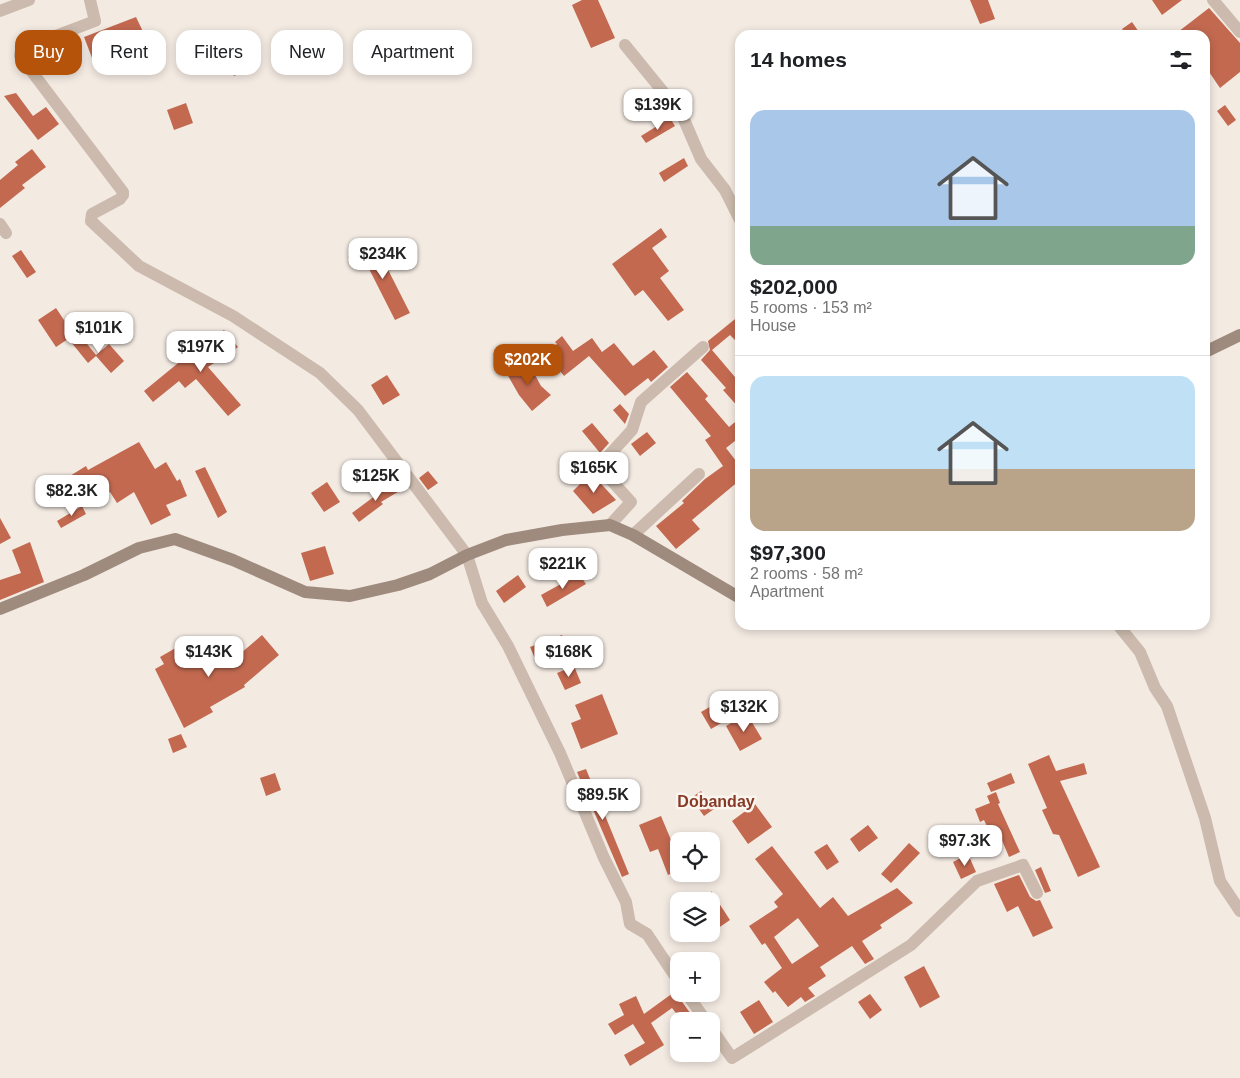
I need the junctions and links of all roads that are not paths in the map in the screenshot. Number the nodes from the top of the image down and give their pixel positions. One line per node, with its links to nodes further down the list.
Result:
1 (29, 0): 4 (street)
2 (90, 0): 14 (street)
3 (1213, 0): 5 (street)
4 (0, 11)
5 (1240, 32)
6 (626, 45): 7 (street)
7 (735, 210)
8 (1240, 335): 10 (street)
9 (703, 346): 12 (street)
10 (1210, 350)
11 (699, 474): 13 (street)
12 (610, 525): 13 (street); 14 (street)
13 (632, 535): 15 (street)
14 (467, 555): 16 (street); 20 (street)
15 (735, 595)
16 (0, 609)
17 (1122, 630): 19 (street)
18 (1037, 893): 21 (street)
19 (1240, 911)
20 (670, 968)
21 (720, 1041)

